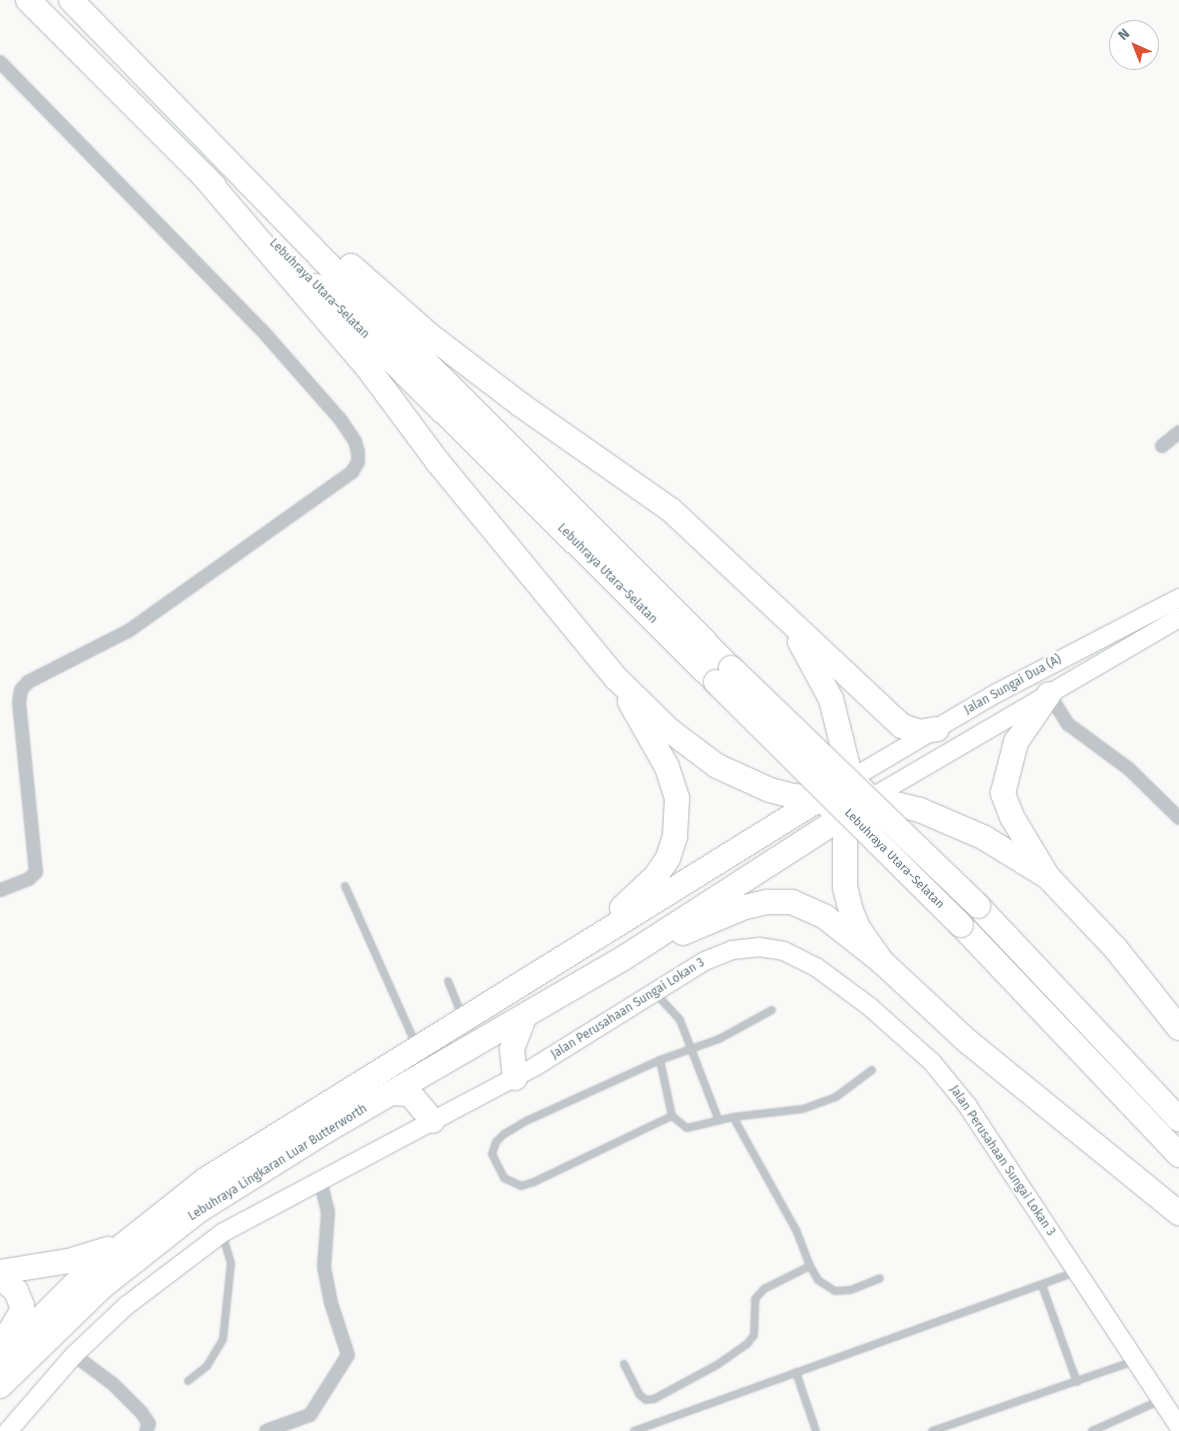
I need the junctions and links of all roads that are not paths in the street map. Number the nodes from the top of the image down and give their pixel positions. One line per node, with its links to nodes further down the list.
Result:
1 (28, 0): 5 (highway, Lebuhraya Utara–Selatan)
2 (71, 0): 4 (highway, Lebuhraya Utara–Selatan)
3 (0, 62): 22 (street)
4 (224, 155): 9 (highway); 11 (highway, Lebuhraya Utara–Selatan)
5 (203, 175): 11 (highway, Lebuhraya Utara–Selatan); 12 (highway)
6 (1179, 432): 7 (street)
7 (1162, 446)
8 (1179, 598): 14 (main road, Jalan Sungai Dua (A))
9 (788, 622): 14 (highway); 15 (highway)
10 (1177, 622): 13 (main road, Jalan Sungai Dua (A))
11 (724, 675): 40 (highway, Lebuhraya Utara–Selatan, bridge); 43 (highway, Lebuhraya Utara–Selatan, bridge)
12 (616, 678): 16 (highway); 23 (highway)
13 (1049, 694): 17 (main road, Jalan Sungai Dua (A)); 19 (street); 20 (highway)
14 (937, 729): 15 (main road, Jalan Sungai Dua (A))
15 (851, 779): 16 (highway); 17 (highway)
16 (821, 798): 18 (highway); 23 (highway)
17 (871, 798): 18 (highway); 20 (highway)
18 (840, 818): 24 (highway); 25 (highway)
19 (1179, 818)
20 (1048, 877): 31 (highway)
21 (345, 886): 33 (lane)
22 (0, 890)
23 (590, 939): 30 (highway, Lebuhraya Lingkaran Luar Butterworth)
24 (622, 959): 25 (highway); 29 (highway, Lebuhraya Lingkaran Luar Butterworth)
25 (882, 962): 45 (highway)
26 (448, 981): 30 (lane)
27 (655, 992): 32 (lane); 36 (main road, Jalan Perusahaan Sungai Lokan 3); 49 (main road, Jalan Perusahaan Sungai Lokan 3)
28 (772, 1010): 32 (lane)
29 (524, 1018): 36 (highway); 37 (highway, Lebuhraya Lingkaran Luar Butterworth)
30 (464, 1021): 33 (highway, Lebuhraya Lingkaran Luar Butterworth)
31 (1179, 1028)
32 (691, 1048): 34 (lane); 42 (lane)
33 (417, 1049): 47 (highway, Lebuhraya Lingkaran Luar Butterworth)
34 (660, 1060): 38 (lane); 38 (lane)
35 (872, 1070): 39 (lane)
36 (515, 1078): 41 (main road, Jalan Perusahaan Sungai Lokan 3)
37 (392, 1093): 41 (highway); 62 (highway, Lebuhraya Lingkaran Luar Butterworth)
38 (672, 1116): 42 (lane)
39 (733, 1117): 42 (lane); 48 (lane)
40 (1179, 1119)
41 (433, 1121): 44 (main road, Jalan Perusahaan Sungai Lokan 3)
42 (719, 1121)
43 (1179, 1155)
44 (320, 1181): 46 (main road, Jalan Perusahaan Sungai Lokan 3); 68 (street)
45 (1179, 1213)
46 (222, 1233): 55 (main road, Jalan Perusahaan Sungai Lokan 3); 60 (lane)
47 (123, 1242): 50 (highway); 56 (highway, Lebuhraya Lingkaran Luar Butterworth)
48 (810, 1266): 52 (lane); 58 (lane)
49 (1077, 1271): 53 (lane); 57 (main road, Jalan Perusahaan Sungai Lokan 3)
50 (0, 1272)
51 (0, 1277): 54 (highway)
52 (880, 1278)
53 (1042, 1285): 59 (lane); 61 (lane)
54 (0, 1347)
55 (74, 1355): 65 (main road, Jalan Perusahaan Sungai Lokan 3); 67 (street)
56 (0, 1359)
57 (1138, 1360): 61 (lane); 63 (main road, Jalan Perusahaan Sungai Lokan 3)
58 (624, 1364)
59 (796, 1372): 69 (lane); 70 (lane)
60 (188, 1381)
61 (1077, 1382): 71 (lane)
62 (0, 1386)
63 (1162, 1400): 64 (main road, Jalan Perusahaan Sungai Lokan 3); 66 (lane)
64 (1179, 1426)
65 (15, 1428)
66 (1096, 1430)
67 (146, 1431)
68 (266, 1431)
69 (634, 1431)
70 (816, 1431)
71 (932, 1431)

